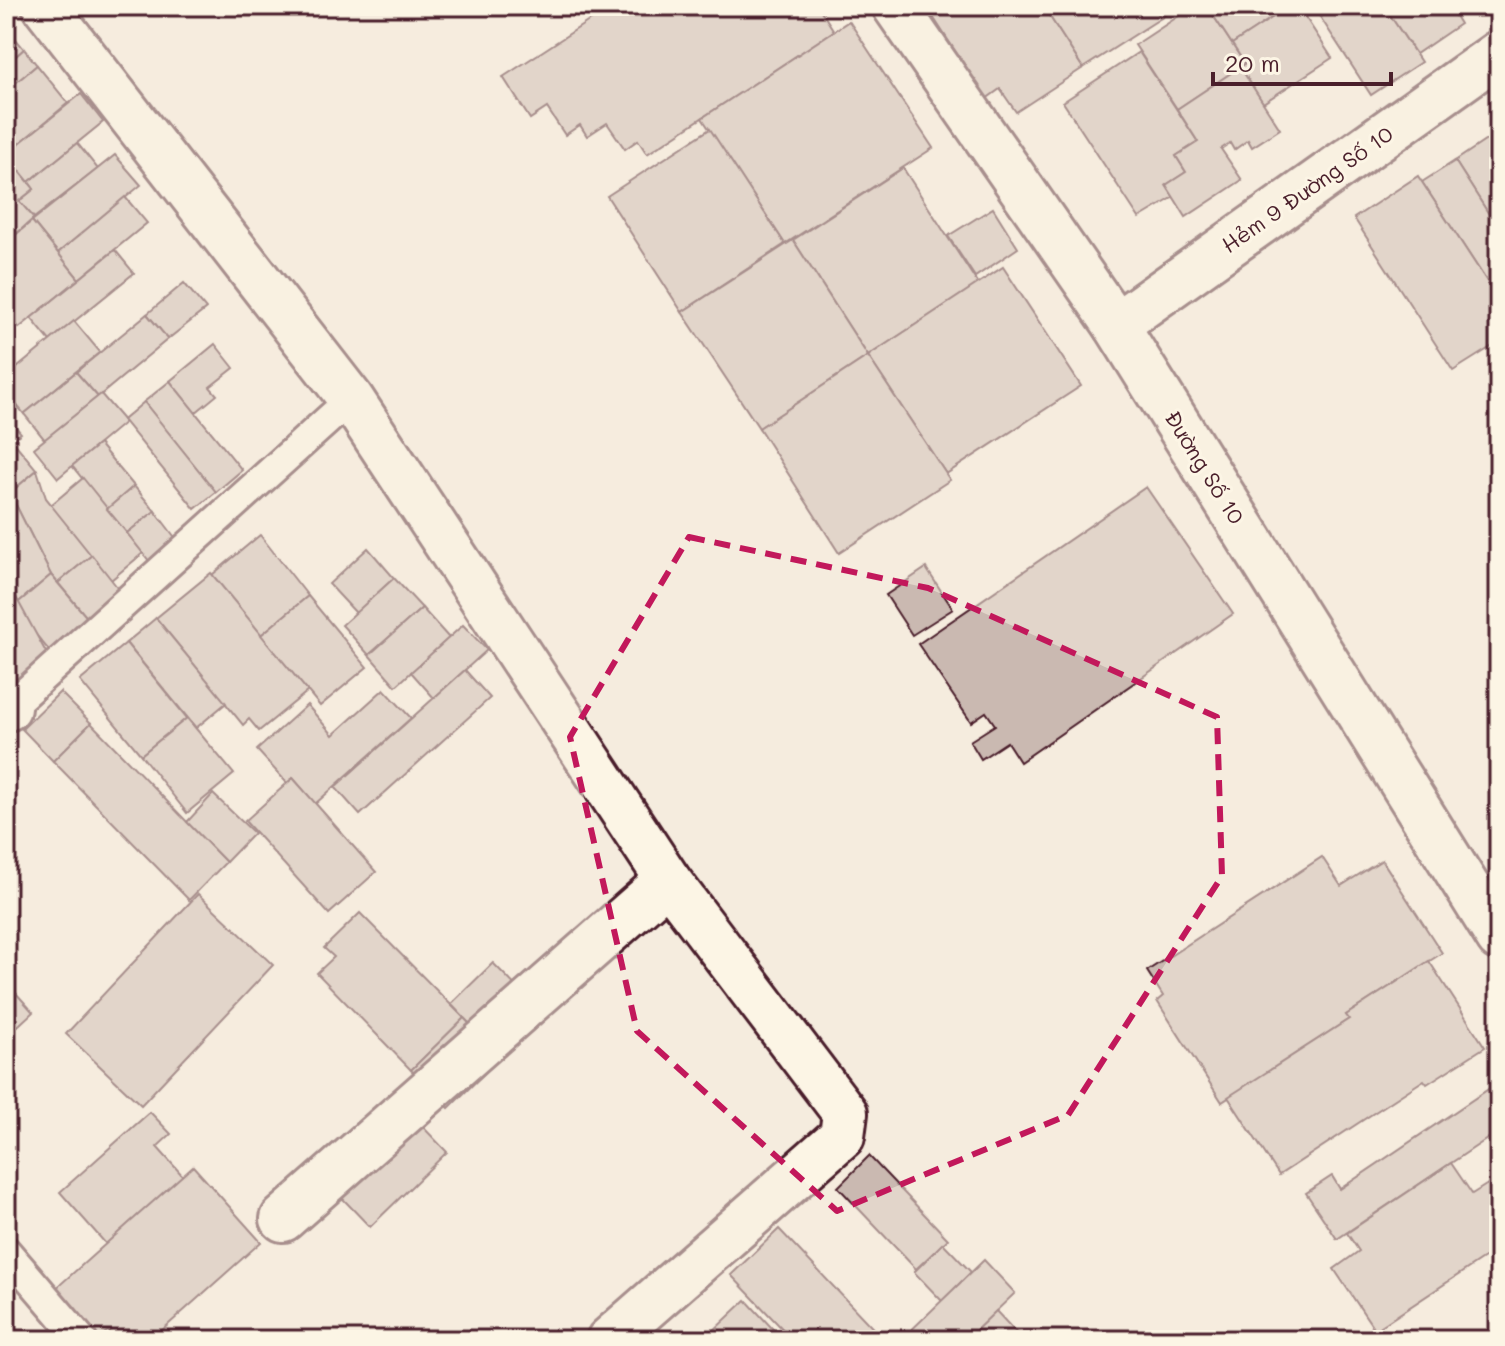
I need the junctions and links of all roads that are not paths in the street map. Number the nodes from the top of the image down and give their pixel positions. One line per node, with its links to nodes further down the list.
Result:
1 (45, 6): 5 (street)
2 (895, 6): 4 (street, Đường Số 10)
3 (1499, 53): 4 (street, Hẻm 9 Đường Số 10)
4 (1116, 325): 8 (street, Đường Số 10)
5 (351, 399): 6 (lane); 7 (street)
6 (7, 708)
7 (668, 880): 9 (street); 12 (street)
8 (1499, 938)
9 (283, 1219)
10 (6, 1251): 11 (lane)
11 (82, 1340)
12 (609, 1340)

